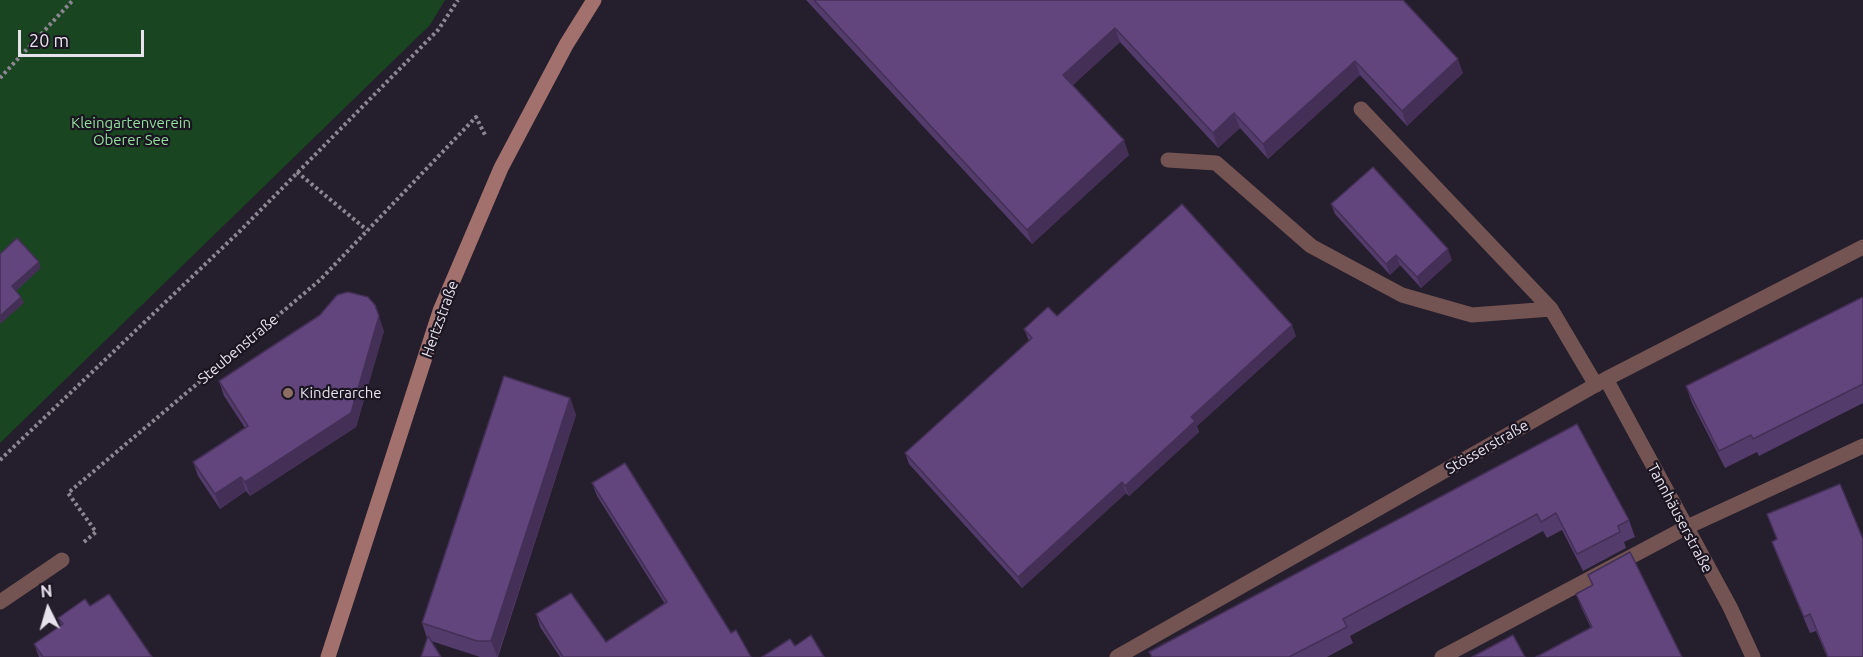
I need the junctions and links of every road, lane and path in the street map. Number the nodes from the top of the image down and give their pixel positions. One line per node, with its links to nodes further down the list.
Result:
1 (73, 0): 4 (path)
2 (458, 0): 8 (path)
3 (594, 0): 7 (main road, Hertzstraße)
4 (0, 78)
5 (1361, 109): 11 (street, Tannhäuserstraße)
6 (1168, 160): 11 (street)
7 (501, 168): 9 (path, Steubenstraße); 18 (main road, Hertzstraße)
8 (297, 172): 9 (path); 14 (path)
9 (367, 230): 16 (path, Steubenstraße)
10 (1863, 247): 12 (street, Stösserstraße)
11 (1551, 309): 12 (street, Tannhäuserstraße)
12 (1601, 382): 15 (street, Tannhäuserstraße); 19 (street, Stösserstraße)
13 (1863, 446): 15 (street)
14 (0, 460)
15 (1685, 528): 20 (street); 21 (street, Tannhäuserstraße)
16 (62, 560): 17 (street)
17 (0, 602)
18 (328, 657)
19 (1117, 657)
20 (1442, 657)
21 (1753, 657)

